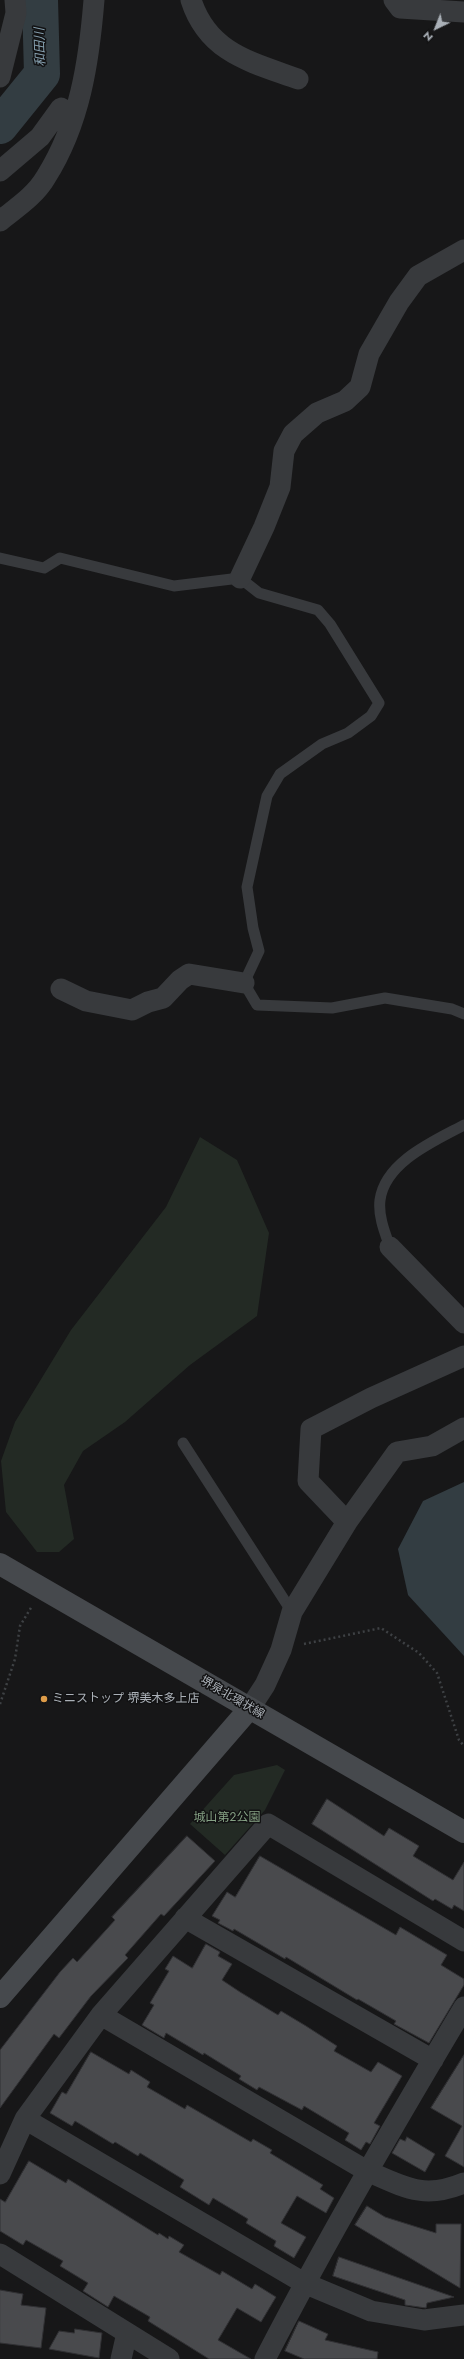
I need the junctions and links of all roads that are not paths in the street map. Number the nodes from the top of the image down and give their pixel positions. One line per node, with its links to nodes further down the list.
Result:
1 (15, 0): 6 (street)
2 (94, 0): 10 (street)
3 (191, 0): 7 (street)
4 (394, 0): 5 (street)
5 (464, 12)
6 (0, 77)
7 (298, 78)
8 (61, 108): 9 (street)
9 (0, 171)
10 (0, 221)
11 (464, 250): 13 (street)
12 (0, 558): 13 (lane)
13 (240, 578): 14 (lane)
14 (244, 983): 15 (street); 16 (lane)
15 (61, 989)
16 (464, 1014)
17 (464, 1125): 18 (lane)
18 (390, 1248): 19 (street)
19 (464, 1323)
20 (464, 1356): 23 (street)
21 (464, 1428): 23 (street)
22 (183, 1442): 25 (lane)
23 (347, 1522): 25 (street)
24 (0, 1564): 26 (main road, 堺泉北環状線)
25 (292, 1612): 26 (street)
26 (250, 1708): 27 (main road, 堺泉北環状線); 30 (main road)
27 (464, 1832)
28 (184, 1918): 29 (street); 32 (street); 33 (street)
29 (464, 1941)
30 (0, 1996)
31 (464, 2007): 33 (street)
32 (101, 2015): 34 (street); 35 (street)
33 (433, 2060): 35 (street)
34 (25, 2119): 36 (street); 39 (street)
35 (368, 2171): 37 (street); 39 (street)
36 (0, 2174)
37 (464, 2183)
38 (0, 2254): 41 (street)
39 (304, 2283): 40 (street); 44 (street)
40 (464, 2315)
41 (127, 2333): 42 (street); 43 (street)
42 (121, 2359)
43 (169, 2359)
44 (265, 2359)

